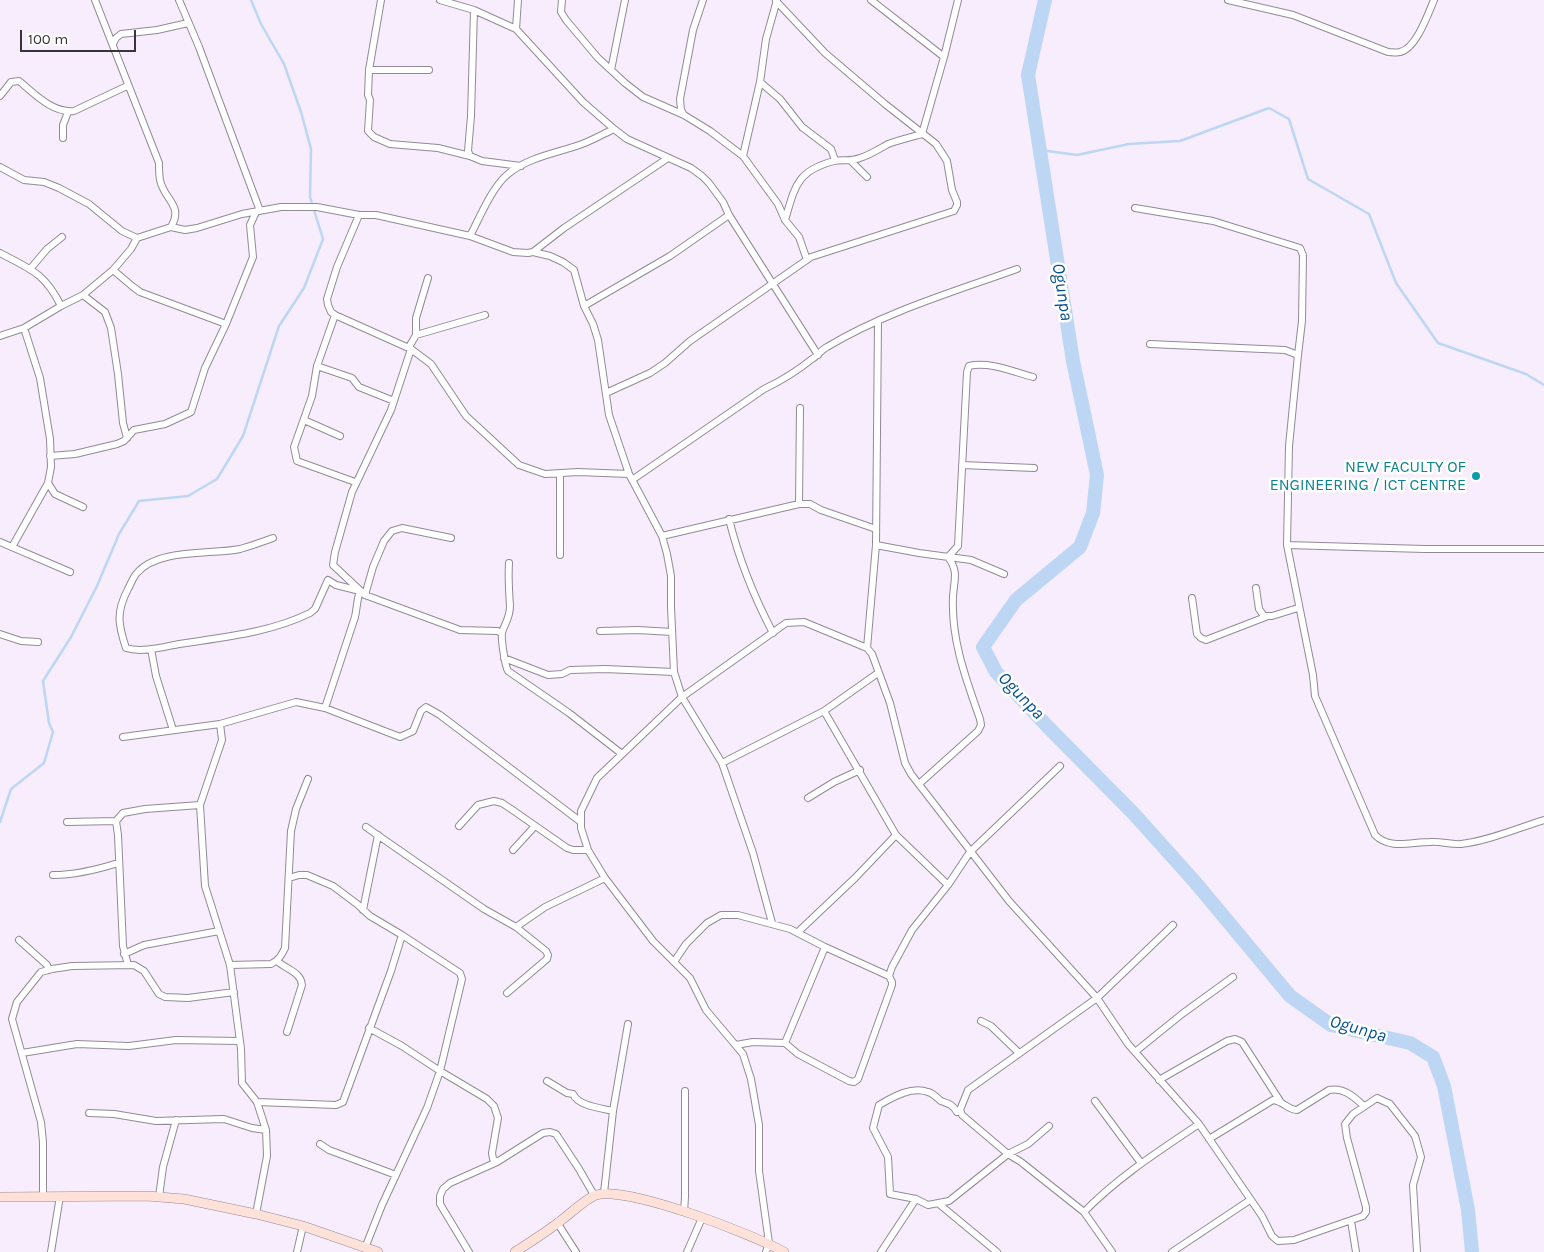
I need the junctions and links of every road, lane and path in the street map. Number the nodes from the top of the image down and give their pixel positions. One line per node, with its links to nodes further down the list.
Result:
1 (95, 0): 18 (street)
2 (179, 0): 16 (street)
3 (381, 0): 20 (street)
4 (440, 0): 14 (street)
5 (518, 0): 17 (street)
6 (562, 0): 22 (street)
7 (625, 0): 22 (street)
8 (703, 0): 27 (street)
9 (777, 0): 23 (street); 29 (street)
10 (871, 0): 19 (street)
11 (958, 0): 19 (street)
12 (1228, 0): 13 (street)
13 (1434, 0)
14 (451, 2): 15 (street)
15 (474, 10): 17 (street); 31 (street)
16 (188, 23): 18 (street); 42 (street)
17 (516, 29): 28 (street)
18 (113, 44): 24 (street)
19 (944, 57): 29 (street)
20 (369, 70): 21 (street); 31 (street)
21 (429, 70)
22 (611, 70): 27 (street)
23 (760, 82): 32 (street); 34 (street)
24 (127, 86): 26 (street); 46 (street)
25 (0, 96): 26 (street)
26 (68, 112): 30 (street)
27 (684, 115): 32 (street)
28 (614, 129): 33 (street); 37 (street)
29 (922, 134): 35 (street); 52 (street)
30 (64, 138)
31 (470, 156): 36 (street)
32 (743, 156): 45 (street)
33 (668, 158): 44 (street); 50 (street)
34 (835, 160): 35 (street); 45 (street)
35 (851, 161): 40 (street)
36 (505, 165): 37 (street); 39 (street)
37 (521, 166): 39 (street)
38 (0, 167): 49 (street)
39 (508, 174): 47 (street)
40 (867, 177)
41 (1135, 208): 71 (street)
42 (258, 212): 43 (street); 46 (street); 64 (street)
43 (359, 215): 47 (street); 61 (street)
44 (729, 215): 57 (street); 60 (street)
45 (785, 220): 52 (street)
46 (171, 227): 49 (street)
47 (470, 236): 50 (street)
48 (62, 237): 53 (street)
49 (136, 238): 55 (street)
50 (533, 252): 60 (street)
51 (0, 253): 53 (street)
52 (807, 260): 57 (street)
53 (31, 268): 59 (street)
54 (1017, 269): 63 (street)
55 (112, 270): 58 (street); 64 (street)
56 (428, 278): 66 (street)
57 (772, 284): 70 (street); 74 (street)
58 (83, 295): 59 (street); 79 (street)
59 (61, 306): 65 (street)
60 (584, 306): 74 (street)
61 (335, 315): 69 (street); 72 (street)
62 (485, 315): 66 (street)
63 (878, 321): 70 (street); 90 (street)
64 (226, 324): 79 (street)
65 (24, 328): 67 (street); 80 (street)
66 (416, 335): 69 (street)
67 (0, 336)
68 (1150, 344): 71 (street)
69 (410, 348): 75 (street); 83 (street)
70 (818, 355): 84 (street)
71 (1298, 355): 96 (street)
72 (317, 366): 75 (street); 77 (street)
73 (1033, 377): 81 (street)
74 (606, 393): 84 (street)
75 (394, 401): 85 (street)
76 (800, 408): 87 (street)
77 (304, 420): 78 (street); 85 (street)
78 (340, 436)
79 (126, 438): 80 (street)
80 (50, 456): 86 (street)
81 (962, 466): 82 (street); 100 (street)
82 (1034, 468)
83 (560, 473): 84 (street); 99 (street)
84 (630, 477): 91 (street)
85 (355, 482): 102 (street)
86 (48, 483): 88 (street); 97 (street)
87 (799, 504): 89 (street); 90 (street)
88 (84, 507)
89 (729, 519): 91 (street); 114 (street)
90 (876, 529): 95 (street)
91 (662, 536): 112 (street)
92 (273, 538): 118 (street)
93 (451, 538): 107 (street)
94 (0, 542): 97 (street)
95 (876, 545): 100 (street); 117 (street)
96 (1287, 545): 98 (street); 109 (street)
97 (12, 547): 103 (street)
98 (1544, 549)
99 (560, 555)
100 (948, 557): 104 (street); 133 (street)
101 (509, 563): 113 (street)
102 (333, 565): 105 (street); 107 (street)
103 (70, 572)
104 (1004, 574)
105 (328, 580): 107 (street); 118 (street)
106 (1256, 588): 110 (street)
107 (362, 593): 113 (street); 123 (street)
108 (1192, 598): 110 (street)
109 (1298, 608): 110 (street); 137 (street)
110 (1268, 616)
111 (600, 631): 112 (street)
112 (672, 632): 120 (street)
113 (502, 633): 119 (street)
114 (773, 633): 117 (street); 122 (street)
115 (0, 634): 116 (street)
116 (38, 642)
117 (867, 648): 121 (street)
118 (151, 649): 126 (street)
119 (504, 658): 120 (street); 128 (street)
120 (674, 672): 122 (street)
121 (878, 673): 124 (street); 133 (street)
122 (682, 697): 128 (street); 129 (street)
123 (325, 708): 125 (street); 139 (street)
124 (824, 710): 129 (street); 131 (street)
125 (220, 724): 126 (street); 135 (street)
126 (173, 730): 127 (street)
127 (123, 737)
128 (622, 754): 139 (street)
129 (722, 763): 154 (street)
130 (1060, 766): 147 (street)
131 (860, 770): 134 (street); 144 (street)
132 (308, 779): 150 (street)
133 (919, 784): 147 (street)
134 (808, 798)
135 (200, 805): 136 (street); 157 (street)
136 (116, 820): 138 (street); 148 (street)
137 (1544, 820)
138 (67, 822)
139 (581, 822): 146 (street)
140 (459, 826): 141 (street)
141 (535, 826): 145 (street); 146 (street)
142 (366, 827): 143 (street)
143 (378, 835): 153 (street); 156 (street)
144 (896, 835): 152 (street); 158 (street)
145 (513, 850)
146 (588, 850): 151 (street)
147 (970, 852): 152 (street); 172 (street)
148 (118, 863): 149 (street); 162 (street)
149 (53, 875)
150 (289, 878): 153 (street); 163 (street)
151 (605, 878): 156 (street); 164 (street)
152 (948, 885): 168 (street)
153 (363, 910): 159 (street)
154 (772, 923): 158 (street); 164 (street)
155 (1173, 925): 172 (street)
156 (516, 927): 171 (street)
157 (219, 931): 162 (street); 166 (street)
158 (798, 932): 161 (street)
159 (402, 935): 175 (street); 183 (street)
160 (19, 940): 167 (street)
161 (825, 947): 168 (street); 178 (street)
162 (124, 954): 165 (street)
163 (277, 961): 166 (street); 176 (street)
164 (674, 962): 179 (street)
165 (128, 965): 167 (street); 170 (street)
166 (230, 965): 170 (street)
167 (49, 970): 181 (street)
168 (889, 976): 178 (street)
169 (1233, 977): 180 (street)
170 (234, 992): 177 (street)
171 (507, 993)
172 (1097, 998): 180 (street); 182 (street)
173 (981, 1021): 182 (street)
174 (628, 1024): 192 (street)
175 (369, 1028): 183 (street); 189 (street)
176 (287, 1032)
177 (240, 1041): 181 (street); 189 (street)
178 (785, 1043): 179 (street)
179 (736, 1045): 220 (street)
180 (1135, 1052): 184 (street)
181 (22, 1053): 207 (street)
182 (1019, 1053): 191 (street)
183 (440, 1071): 201 (street); 203 (street)
184 (1159, 1080): 188 (street); 195 (street)
185 (547, 1081): 192 (street)
186 (685, 1091): 213 (street)
187 (1095, 1101): 202 (street)
188 (1280, 1101): 190 (street); 198 (street)
189 (257, 1102): 197 (street)
190 (1364, 1106): 217 (street); 235 (street)
191 (960, 1110): 200 (street); 210 (street)
192 (613, 1111): 204 (street)
193 (89, 1113): 194 (street)
194 (176, 1120): 197 (street); 208 (street)
195 (1198, 1124): 198 (street); 202 (street)
196 (1049, 1126): 200 (street)
197 (266, 1130): 215 (street)
198 (1209, 1139): 211 (street)
199 (320, 1144): 203 (street)
200 (1008, 1154): 212 (street); 214 (street)
201 (497, 1162): 206 (street); 225 (street)
202 (1141, 1163): 214 (street)
203 (396, 1175): 221 (street)
204 (604, 1193): 206 (street); 213 (street)
205 (60, 1196): 207 (street); 208 (street); 222 (street)
206 (594, 1196): 218 (street)
207 (43, 1197): 209 (street)
208 (159, 1197): 215 (street)
209 (0, 1198)
210 (916, 1199): 212 (street); 230 (street)
211 (1250, 1200): 217 (street); 233 (street)
212 (939, 1204): 231 (street)
213 (684, 1212): 216 (street)
214 (1084, 1212): 232 (street)
215 (256, 1214): 219 (street)
216 (702, 1218): 220 (street); 228 (street)
217 (1351, 1221): 234 (street)
218 (558, 1224): 226 (street); 227 (street)
219 (303, 1226): 221 (street); 223 (street)
220 (767, 1247): 229 (street)
221 (366, 1248): 224 (street)
222 (51, 1252)
223 (297, 1252)
224 (378, 1252)
225 (469, 1252)
226 (515, 1252)
227 (576, 1252)
228 (687, 1252)
229 (784, 1252)
230 (881, 1252)
231 (998, 1252)
232 (1112, 1252)
233 (1172, 1252)
234 (1356, 1252)
235 (1417, 1252)

